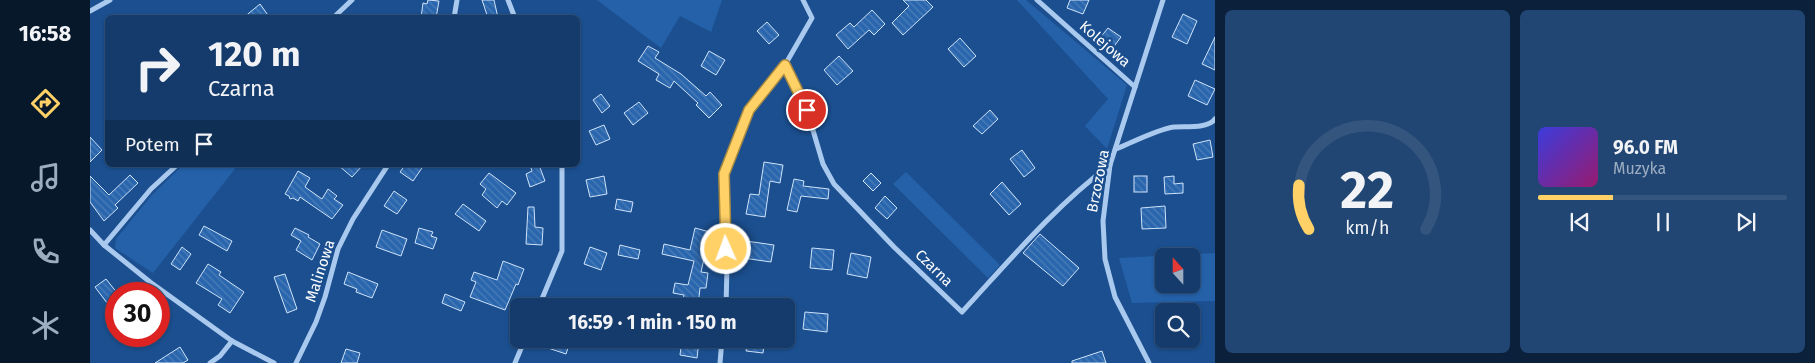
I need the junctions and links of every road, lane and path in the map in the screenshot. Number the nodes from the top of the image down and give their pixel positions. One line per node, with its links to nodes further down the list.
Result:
1 (110, 0): 8 (street)
2 (352, 0): 9 (street)
3 (457, 0): 10 (street)
4 (508, 0): 11 (street)
5 (803, 0): 12 (street)
6 (1037, 0): 13 (street, Kolejowa)
7 (1163, 0): 13 (street, Brzozowa)
8 (90, 11)
9 (336, 15)
10 (454, 15)
11 (514, 15)
12 (785, 65): 16 (street, Czarna); 23 (street)
13 (1135, 87): 15 (street, Brzozowa)
14 (1214, 121): 15 (street)
15 (1116, 149): 16 (street, Brzozowa)
16 (1110, 165): 32 (street, Brzozowa)
17 (175, 167): 21 (street)
18 (387, 167): 29 (street, Malinowa)
19 (562, 167): 22 (street)
20 (90, 230): 21 (street)
21 (104, 245): 24 (street)
22 (542, 298)
23 (726, 298)
24 (232, 342): 27 (street); 28 (street)
25 (521, 348): 30 (street)
26 (721, 348): 31 (street)
27 (210, 363)
28 (274, 363)
29 (296, 363)
30 (515, 363)
31 (720, 363)
32 (1149, 363)

